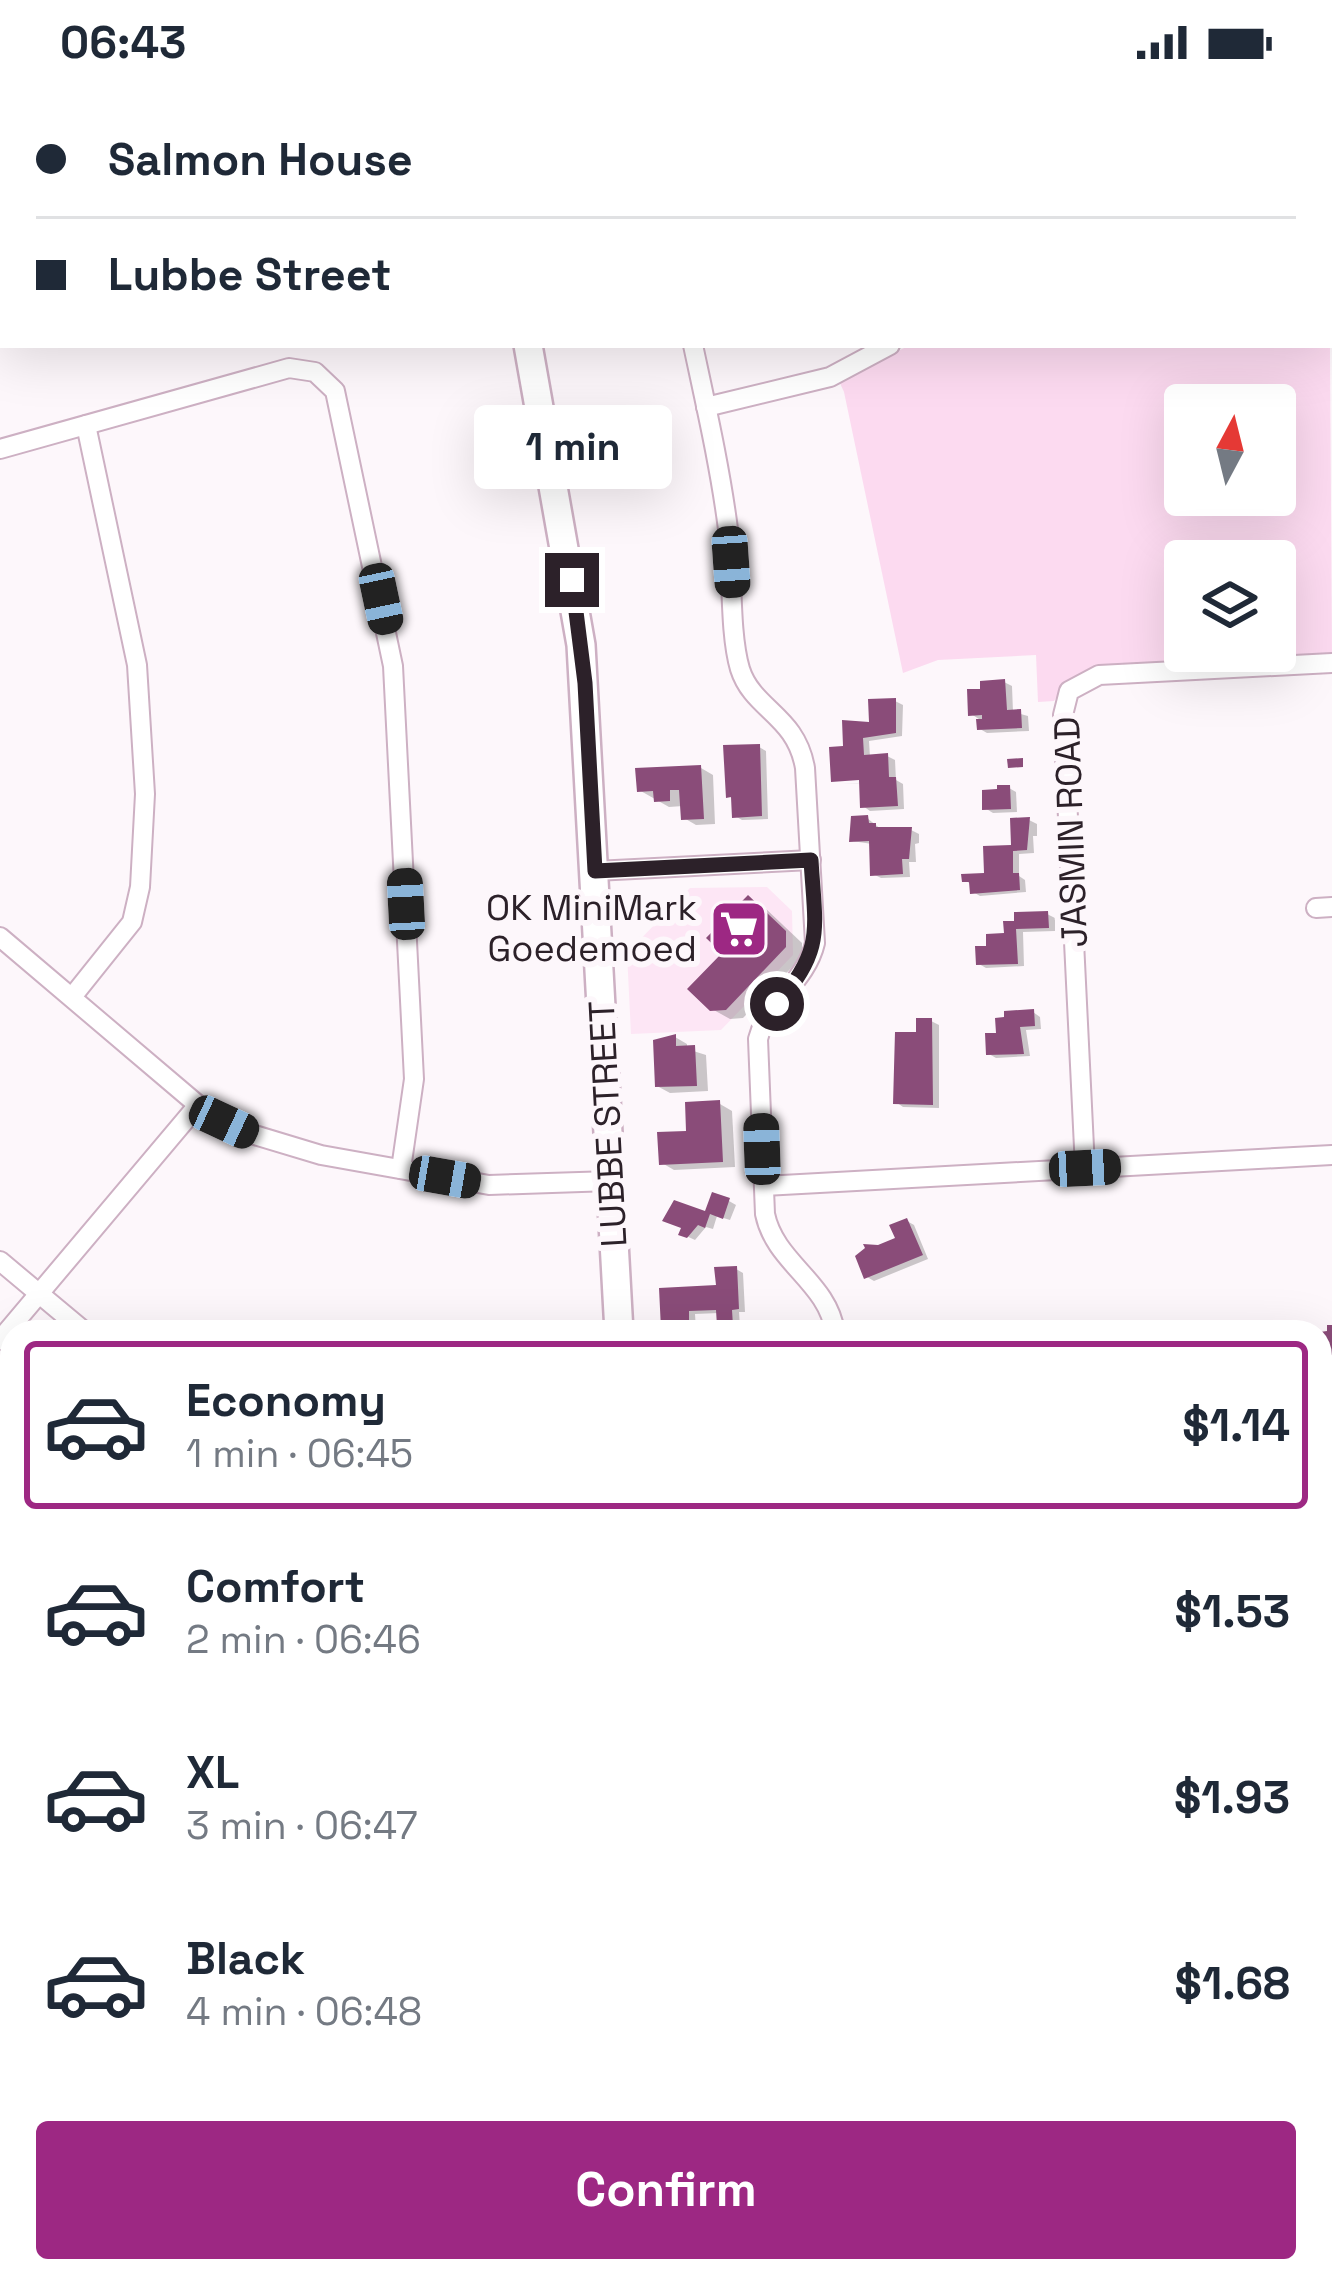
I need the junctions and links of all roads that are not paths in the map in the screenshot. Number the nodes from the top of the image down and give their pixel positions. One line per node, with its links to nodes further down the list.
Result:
1 (529, 348): 9 (main road, LUBBE STREET)
2 (694, 348): 4 (street)
3 (884, 348): 4 (street)
4 (706, 407): 8 (street)
5 (86, 425): 6 (street); 11 (street); 15 (street)
6 (0, 449)
7 (1332, 663): 14 (street, JASMIN ROAD)
8 (811, 860): 9 (street); 17 (street)
9 (595, 871): 16 (main road, LUBBE STREET)
10 (0, 937): 11 (street)
11 (72, 997): 12 (street)
12 (198, 1105): 15 (street); 19 (street)
13 (1332, 1155): 14 (street)
14 (1085, 1168): 17 (street)
15 (401, 1169): 16 (street)
16 (610, 1181): 22 (main road, LUBBE STREET)
17 (764, 1186): 23 (street)
18 (0, 1261): 19 (street)
19 (38, 1293): 20 (street); 21 (street)
20 (16, 1320)
21 (71, 1320)
22 (618, 1320)
23 (832, 1320)

